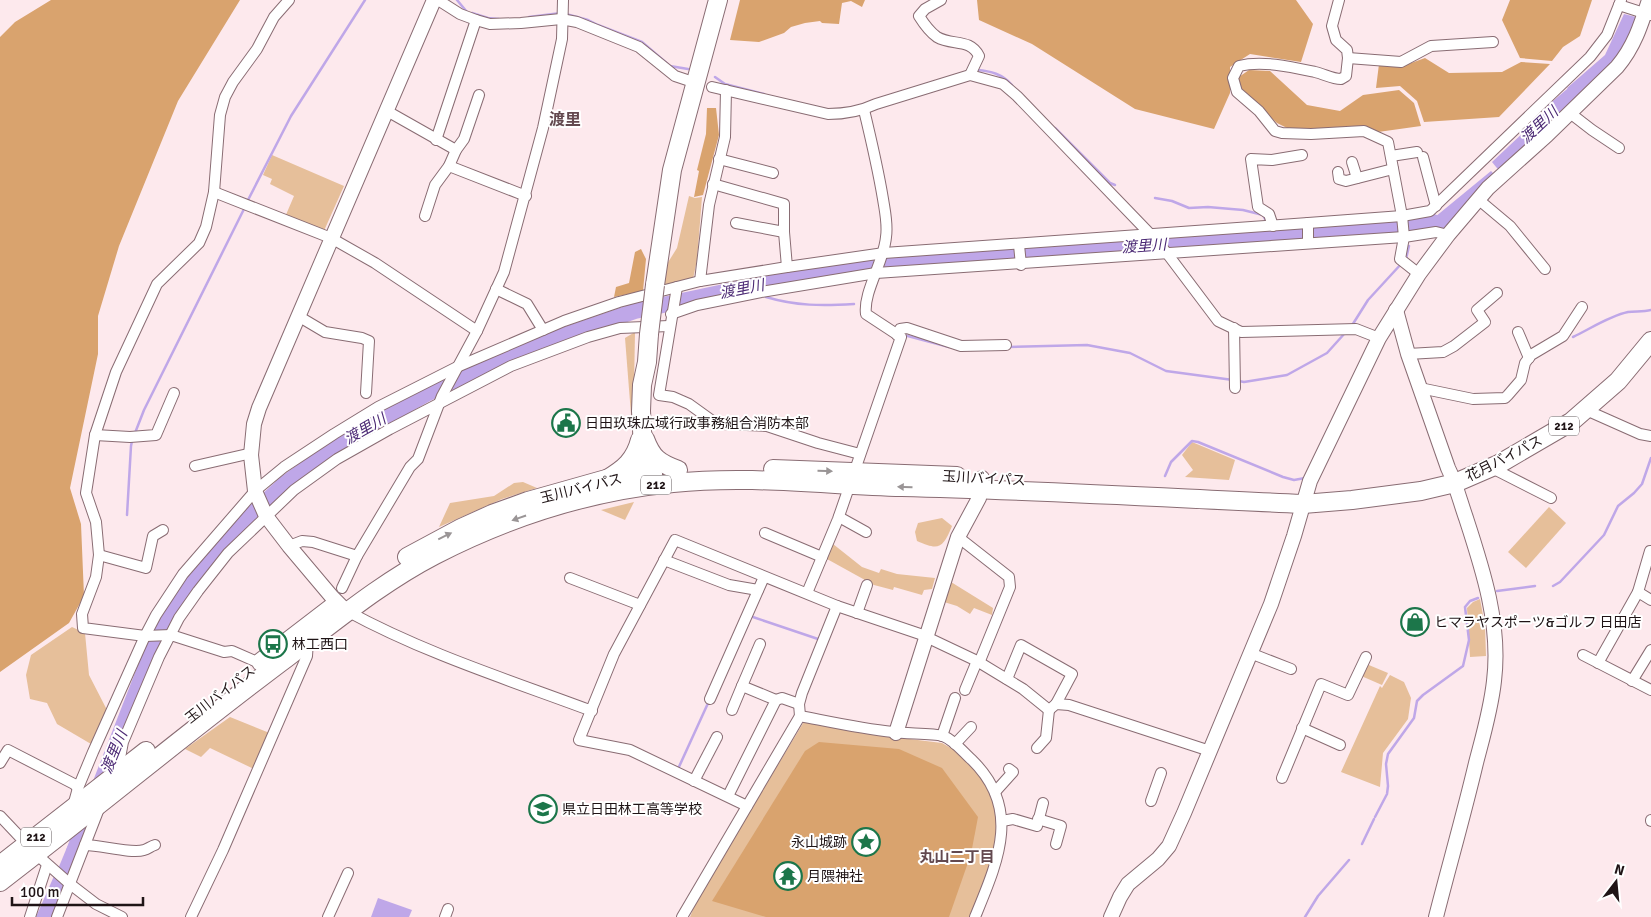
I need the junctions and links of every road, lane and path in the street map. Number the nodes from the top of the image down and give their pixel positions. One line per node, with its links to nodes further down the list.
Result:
1 (289, 0): 35 (street)
2 (434, 0): 20 (street)
3 (438, 0): 11 (street)
4 (718, 0): 53 (highway)
5 (729, 0): 53 (highway)
6 (941, 0): 14 (street)
7 (1339, 0): 13 (street)
8 (1620, 2): 9 (street); 38 (street)
9 (1648, 9): 21 (street)
10 (562, 11): 11 (street); 15 (street); 36 (street)
11 (476, 20): 22 (street)
12 (1493, 42): 13 (street)
13 (1348, 58): 26 (street)
14 (972, 71): 19 (street); 45 (street)
15 (687, 80)
16 (712, 86): 17 (street)
17 (726, 90): 19 (street); 27 (street)
18 (479, 95): 24 (street)
19 (864, 110): 52 (street)
20 (387, 111): 22 (street); 48 (street)
21 (1570, 113): 23 (street); 37 (street)
22 (436, 140): 24 (street)
23 (1619, 148)
24 (456, 150): 29 (street)
25 (1302, 155): 43 (street)
26 (1391, 156): 30 (street); 38 (street)
27 (719, 159): 32 (street); 34 (street)
28 (1352, 162): 33 (street)
29 (449, 166): 36 (street); 39 (street)
30 (1393, 169): 33 (street); 40 (street)
31 (1338, 172): 33 (street)
32 (773, 173)
33 (1357, 178)
34 (713, 184): 44 (street); 59 (street)
35 (214, 192): 48 (street); 86 (street)
36 (526, 196): 61 (street)
37 (1478, 200): 46 (street); 56 (street)
38 (1436, 206): 40 (street)
39 (425, 216)
40 (1402, 216): 42 (street); 47 (street)
41 (736, 223): 44 (street)
42 (1308, 223): 43 (street); 49 (street)
43 (1273, 226): 45 (street)
44 (784, 232): 55 (street)
45 (1151, 235): 50 (street); 51 (street)
46 (1448, 235): 47 (street); 57 (street)
47 (1404, 237): 49 (street); 57 (street)
48 (331, 238): 66 (street); 69 (street)
49 (1308, 243): 51 (street)
50 (1020, 245): 52 (street); 54 (street)
51 (1166, 252): 54 (street); 68 (street)
52 (884, 253): 55 (street); 58 (street)
53 (658, 264): 85 (highway, bridge)
54 (1021, 265): 58 (street)
55 (787, 267): 59 (street)
56 (1545, 269)
57 (1414, 270): 64 (street)
58 (876, 273): 65 (street); 72 (street)
59 (700, 281): 60 (street)
60 (677, 287): 65 (street); 70 (street)
61 (496, 289): 69 (street); 70 (street)
62 (1497, 293): 76 (street)
63 (1582, 307): 77 (street)
64 (1396, 310): 73 (street); 76 (street)
65 (671, 314): 67 (street)
66 (298, 316): 82 (street); 88 (street)
67 (669, 326): 83 (street); 89 (street)
68 (1234, 328): 73 (street); 79 (street)
69 (476, 330): 78 (street)
70 (543, 330): 78 (street)
71 (1518, 332): 77 (street)
72 (898, 335): 75 (street); 89 (street)
73 (1379, 338): 99 (street)
74 (1651, 341): 84 (highway, 花月バイパス / 212)
75 (1006, 345)
76 (1408, 354): 80 (street)
77 (1529, 358): 80 (street)
78 (457, 368): 83 (street); 98 (street)
79 (1235, 388)
80 (1420, 388): 97 (street)
81 (174, 393): 86 (street)
82 (366, 393)
83 (441, 399): 101 (street); 110 (street)
84 (1586, 410): 87 (street); 91 (highway, 花月バイパス / 212)
85 (642, 432): 92 (highway); 93 (highway); 95 (highway)
86 (95, 435): 109 (street)
87 (1651, 436)
88 (252, 453): 90 (street); 98 (street)
89 (860, 454): 94 (street)
90 (195, 466)
91 (1490, 467): 97 (highway, 花月バイパス / 212); 100 (street)
92 (678, 470): 94 (highway, 玉川バイパス / 212, one-way to 94); 95 (highway, 玉川バイパス / 212)
93 (606, 479): 95 (highway, 玉川バイパス / 212); 120 (highway, 玉川バイパス / 212, one-way to 93)
94 (852, 479): 95 (highway, 玉川バイパス / 212); 96 (highway, 玉川バイパス / 212); 102 (street)
95 (645, 481): 120 (highway, 玉川バイパス / 212, one-way to 120)
96 (982, 483): 99 (highway, 玉川バイパス / 212); 106 (street)
97 (1455, 483): 99 (highway, 花月バイパス / 212); 192 (street)
98 (255, 491): 101 (street); 125 (street)
99 (1305, 498): 130 (street)
100 (1551, 498)
101 (266, 516): 107 (street); 124 (street)
102 (839, 517): 104 (street); 111 (street)
103 (163, 530): 109 (street)
104 (866, 532)
105 (765, 533): 111 (street)
106 (958, 536): 126 (street); 133 (street)
107 (289, 546): 110 (street); 120 (street)
108 (1650, 549): 117 (street)
109 (99, 555): 125 (street)
110 (357, 556): 120 (street)
111 (822, 557): 118 (street)
112 (664, 560): 113 (street); 116 (street); 121 (street)
113 (764, 577): 116 (street); 118 (street)
114 (570, 578): 121 (street)
115 (866, 585): 123 (street)
116 (758, 590): 143 (street)
117 (1638, 592): 119 (street); 134 (street)
118 (807, 593): 122 (street)
119 (1651, 600)
120 (342, 601): 127 (highway, 玉川バイパス / 212); 135 (highway, 玉川バイパス / 212); 148 (street)
121 (640, 605): 148 (street)
122 (837, 606): 123 (street); 145 (street)
123 (857, 613): 126 (street)
124 (171, 635): 125 (street); 135 (street); 162 (street)
125 (145, 636): 165 (street)
126 (926, 638): 133 (street); 152 (street)
127 (308, 642): 135 (highway, 玉川バイパス / 212); 187 (street)
128 (760, 644): 139 (street)
129 (1651, 650): 138 (street)
130 (1250, 653): 136 (street); 158 (street)
131 (1583, 655): 134 (street)
132 (1366, 657): 151 (street)
133 (978, 662): 137 (street); 140 (street)
134 (1598, 663): 138 (street)
135 (266, 666): 162 (highway, 玉川バイパス / 212)
136 (1291, 669)
137 (1007, 679): 146 (street); 146 (street)
138 (1632, 681): 141 (street)
139 (742, 686): 144 (street); 147 (street)
140 (965, 690)
141 (1651, 690)
142 (955, 698): 153 (street)
143 (710, 699)
144 (776, 700): 145 (street); 167 (street)
145 (798, 704): 149 (street)
146 (1052, 707): 157 (street); 158 (street)
147 (732, 710)
148 (592, 711): 164 (street)
149 (800, 716): 152 (street); 171 (street)
150 (972, 727): 155 (street)
151 (1302, 728): 156 (street); 163 (street)
152 (896, 732): 153 (street)
153 (942, 736): 155 (street)
154 (716, 737): 164 (street)
155 (955, 744): 166 (street)
156 (1340, 745)
157 (1037, 748)
158 (1210, 751): 191 (street)
159 (0, 763): 165 (street)
160 (1009, 769): 166 (street)
161 (1161, 773): 169 (street)
162 (119, 777): 168 (highway, 玉川バイパス / 212); 172 (highway, 玉川バイパス / 212)
163 (1282, 778)
164 (694, 781): 167 (street)
165 (78, 788): 172 (street)
166 (995, 792): 175 (street)
167 (728, 796): 171 (street)
168 (102, 801): 178 (street); 179 (highway, 玉川バイパス / 212)
169 (1151, 801)
170 (1043, 803): 174 (street)
171 (746, 806): 189 (street)
172 (72, 809): 179 (highway, 玉川バイパス / 212)
173 (0, 816): 179 (street)
174 (1038, 819): 175 (street); 177 (street)
175 (1002, 821): 190 (street)
176 (155, 844): 178 (street)
177 (1056, 844)
178 (85, 845): 183 (street)
179 (37, 855): 180 (highway, 玉川バイパス / 212); 182 (highway, 玉川バイパス / 212); 183 (street); 184 (street)
180 (0, 865)
181 (348, 873): 188 (street)
182 (0, 882)
183 (70, 884): 185 (street); 186 (street)
184 (30, 917)
185 (57, 917)
186 (122, 917)
187 (191, 917)
188 (328, 917)
189 (682, 917)
190 (975, 917)
191 (1111, 917)
192 (1436, 917)

